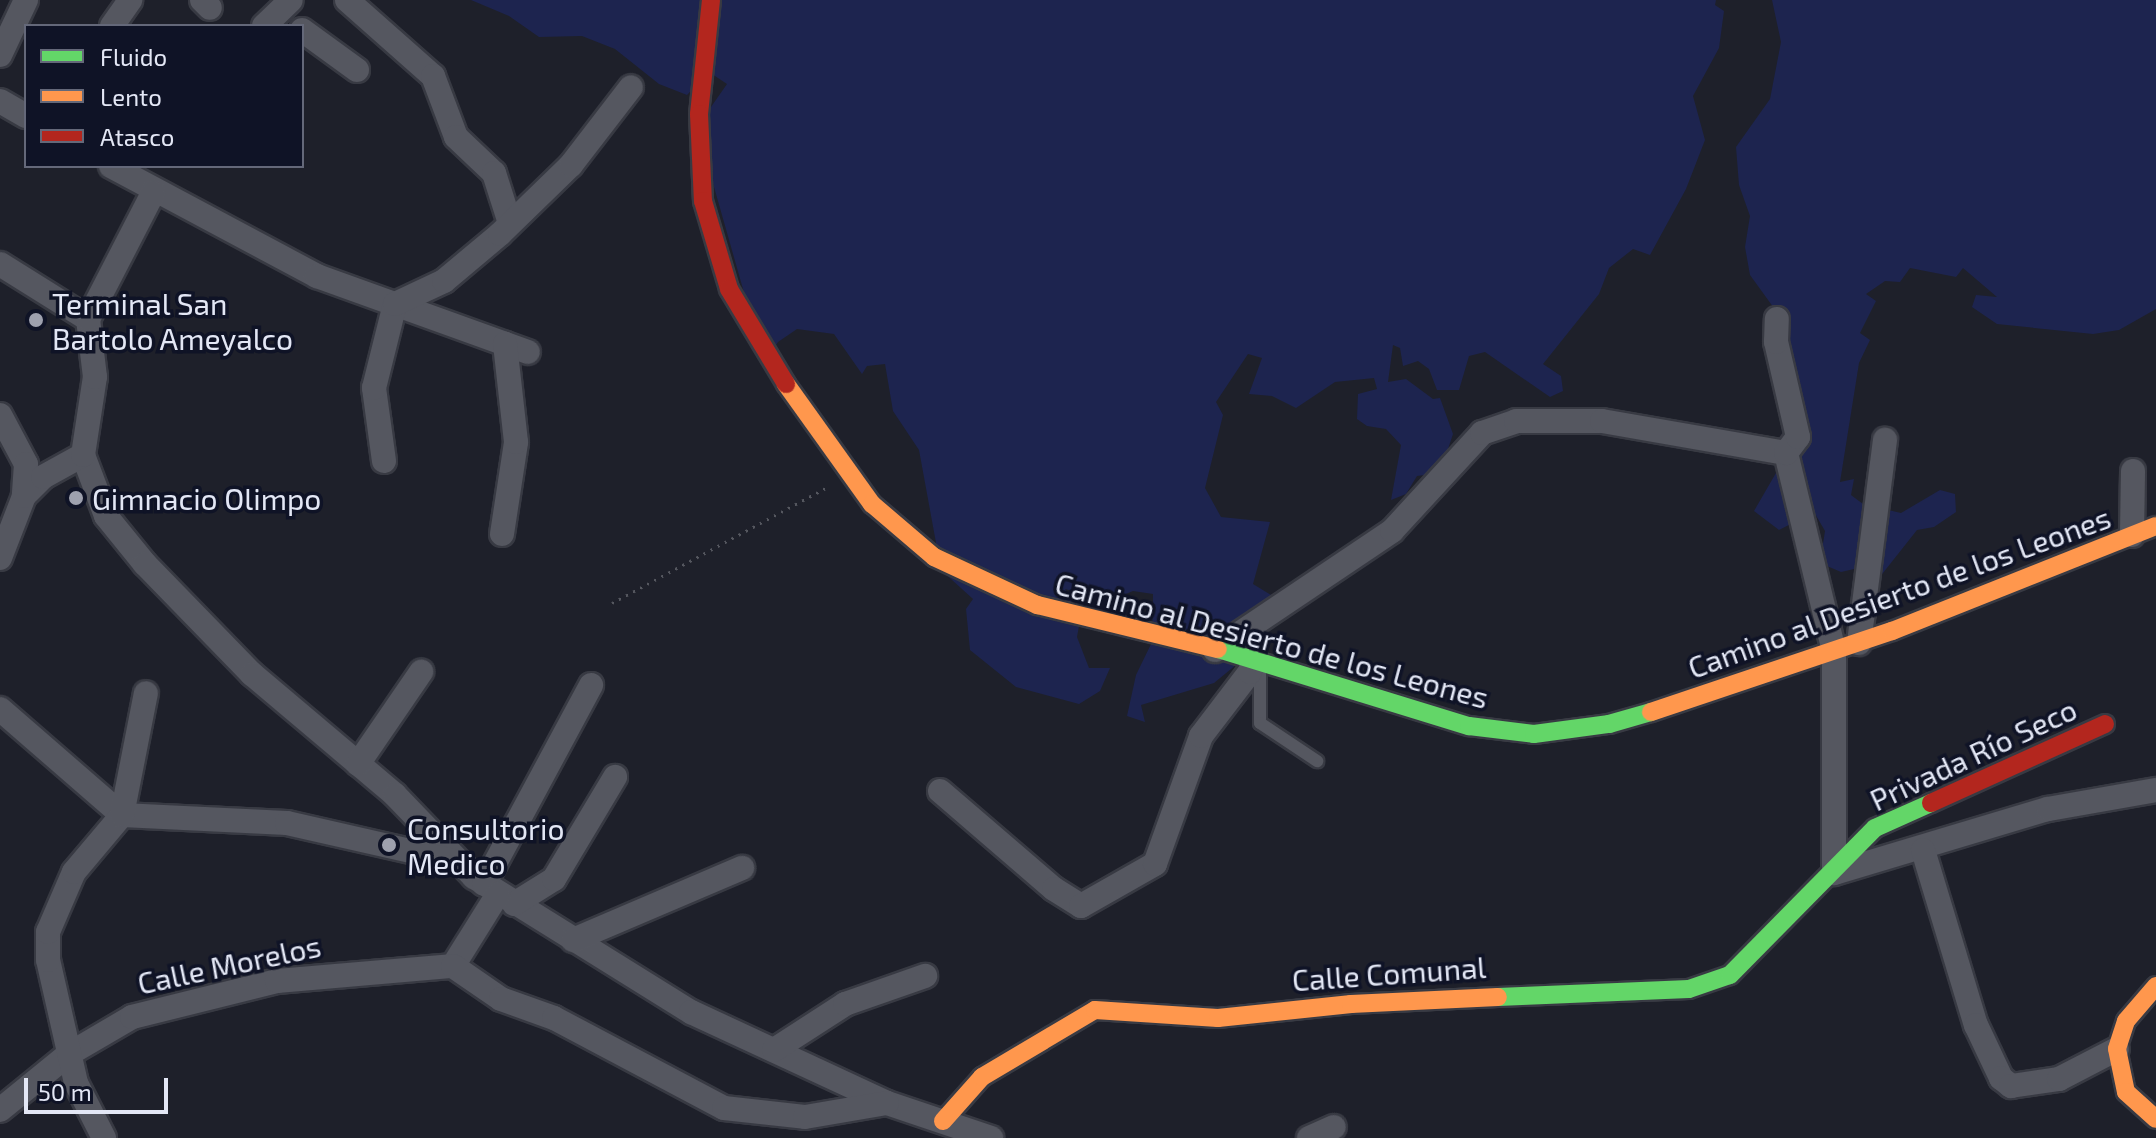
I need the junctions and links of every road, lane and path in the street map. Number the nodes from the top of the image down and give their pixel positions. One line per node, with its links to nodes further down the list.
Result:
1 (26, 0): 7 (street)
2 (130, 0): 5 (street)
3 (347, 0): 14 (street)
4 (711, 0): 25 (main road, Camino al Desierto de los Leones)
5 (113, 24)
6 (304, 31): 8 (street)
7 (0, 55)
8 (357, 70)
9 (631, 87): 14 (street)
10 (0, 101): 11 (street)
11 (24, 115)
12 (121, 169): 13 (street)
13 (153, 193): 16 (street); 17 (street)
14 (510, 223): 16 (street)
15 (0, 264): 17 (street)
16 (395, 304): 23 (street); 28 (street)
17 (88, 319): 22 (street)
18 (1777, 330): 21 (street)
19 (0, 415): 26 (street)
20 (1885, 440): 32 (street)
21 (1790, 450): 33 (street); 34 (street)
22 (83, 455): 26 (street); 42 (street)
23 (384, 461)
24 (2133, 471): 29 (street)
25 (848, 476): 31 (path); 33 (main road, Camino al Desierto de los Leones)
26 (24, 496): 30 (street)
27 (2156, 526): 29 (main road, Camino al Desierto de los Leones)
28 (502, 534)
29 (2132, 535): 32 (main road, Camino al Desierto de los Leones)
30 (0, 558)
31 (612, 603)
32 (1859, 643): 34 (main road, Camino al Desierto de los Leones)
33 (1215, 650): 35 (main road, Camino al Desierto de los Leones)
34 (1834, 651): 35 (main road, Camino al Desierto de los Leones); 50 (street)
35 (1257, 659): 41 (lane); 45 (street)
36 (421, 672): 42 (street)
37 (591, 685): 51 (street)
38 (146, 693): 46 (street)
39 (0, 709): 46 (street)
40 (2105, 724): 50 (main road, Privada Río Seco)
41 (1317, 761)
42 (358, 764): 48 (street)
43 (615, 777): 51 (street)
44 (2156, 790): 47 (street, Calle Comunal)
45 (940, 791)
46 (122, 815): 48 (street); 58 (street)
47 (1923, 850): 50 (street, Calle Comunal); 56 (street)
48 (454, 861): 51 (street)
49 (742, 868): 52 (street)
50 (1834, 873): 62 (main road, Calle Comunal)
51 (498, 894): 52 (street); 53 (street)
52 (573, 940): 57 (street)
53 (453, 966): 58 (street, Calle Morelos); 59 (street)
54 (925, 976): 57 (street)
55 (2156, 986): 56 (main road)
56 (2117, 1049): 61 (main road)
57 (774, 1050): 59 (street)
58 (69, 1054): 60 (street, Calle Morelos); 64 (street)
59 (887, 1103): 62 (street)
60 (0, 1110)
61 (2156, 1119)
62 (943, 1121): 65 (street)
63 (1334, 1127): 66 (street)
64 (104, 1138)
65 (991, 1138)
66 (1309, 1138)

